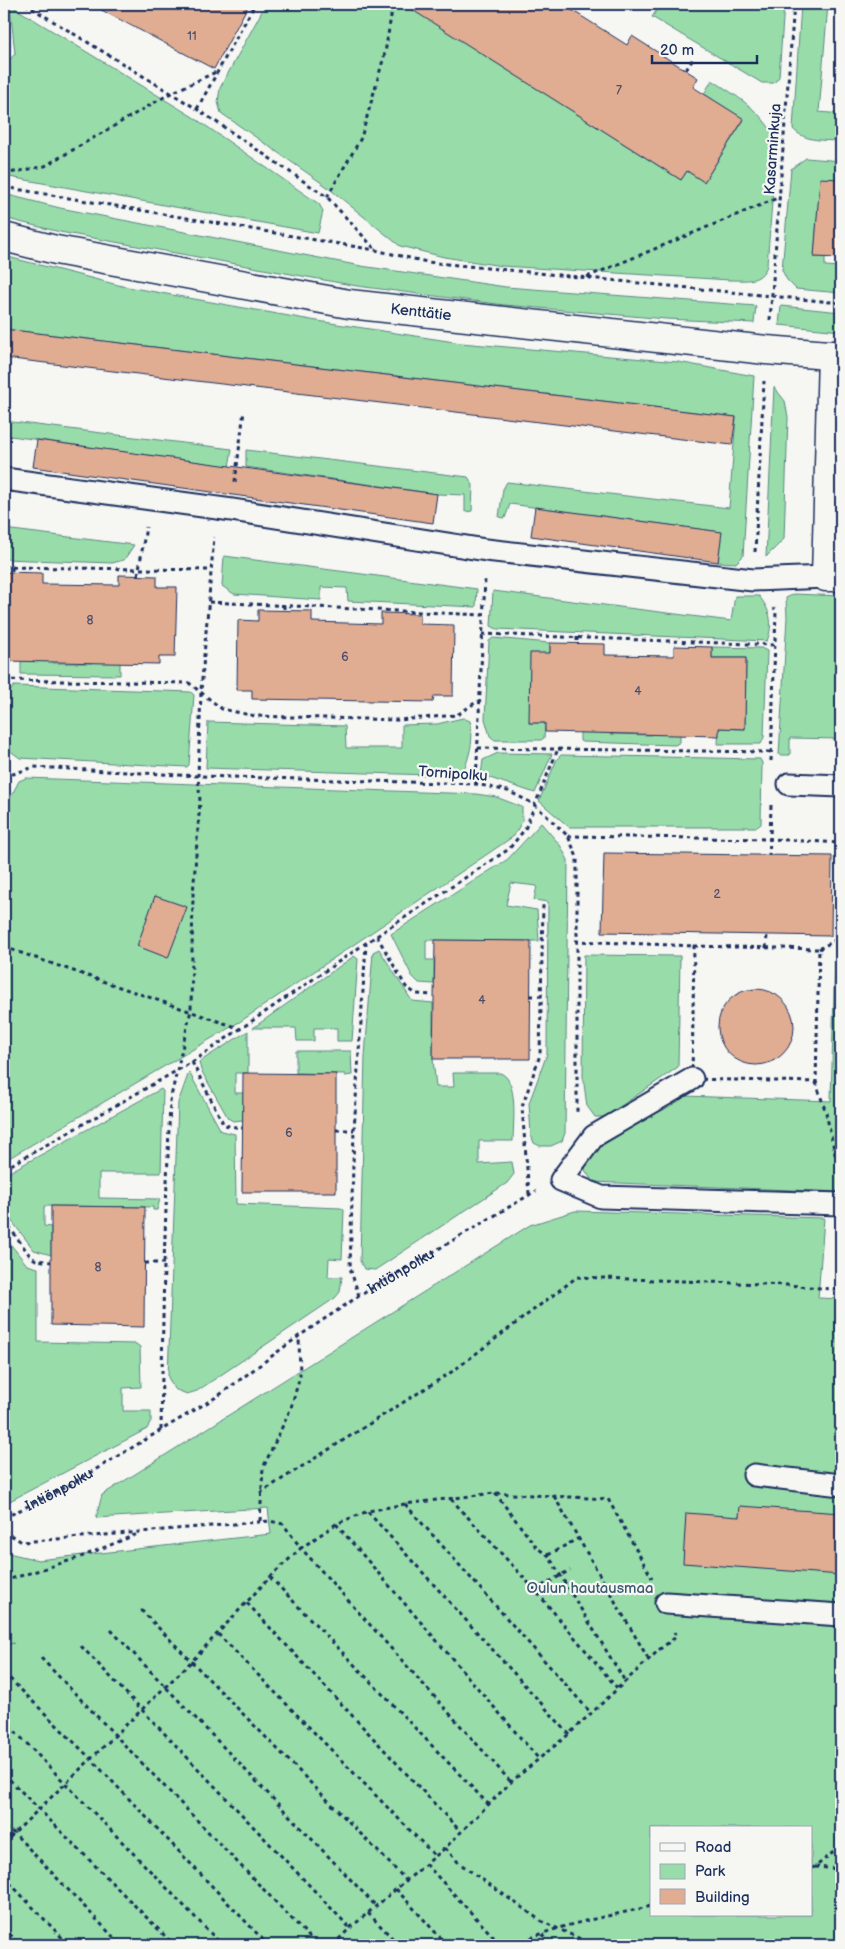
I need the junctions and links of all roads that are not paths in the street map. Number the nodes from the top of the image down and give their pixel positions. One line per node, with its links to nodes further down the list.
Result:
1 (4, 237): 2 (street, Kenttätie)
2 (837, 355): 4 (street)
3 (4, 479): 4 (lane)
4 (834, 577)
5 (789, 784): 6 (lane)
6 (841, 786)
7 (692, 1079): 8 (lane)
8 (841, 1204)
9 (754, 1475): 10 (lane)
10 (841, 1485)
11 (666, 1603): 12 (lane)
12 (841, 1615)

